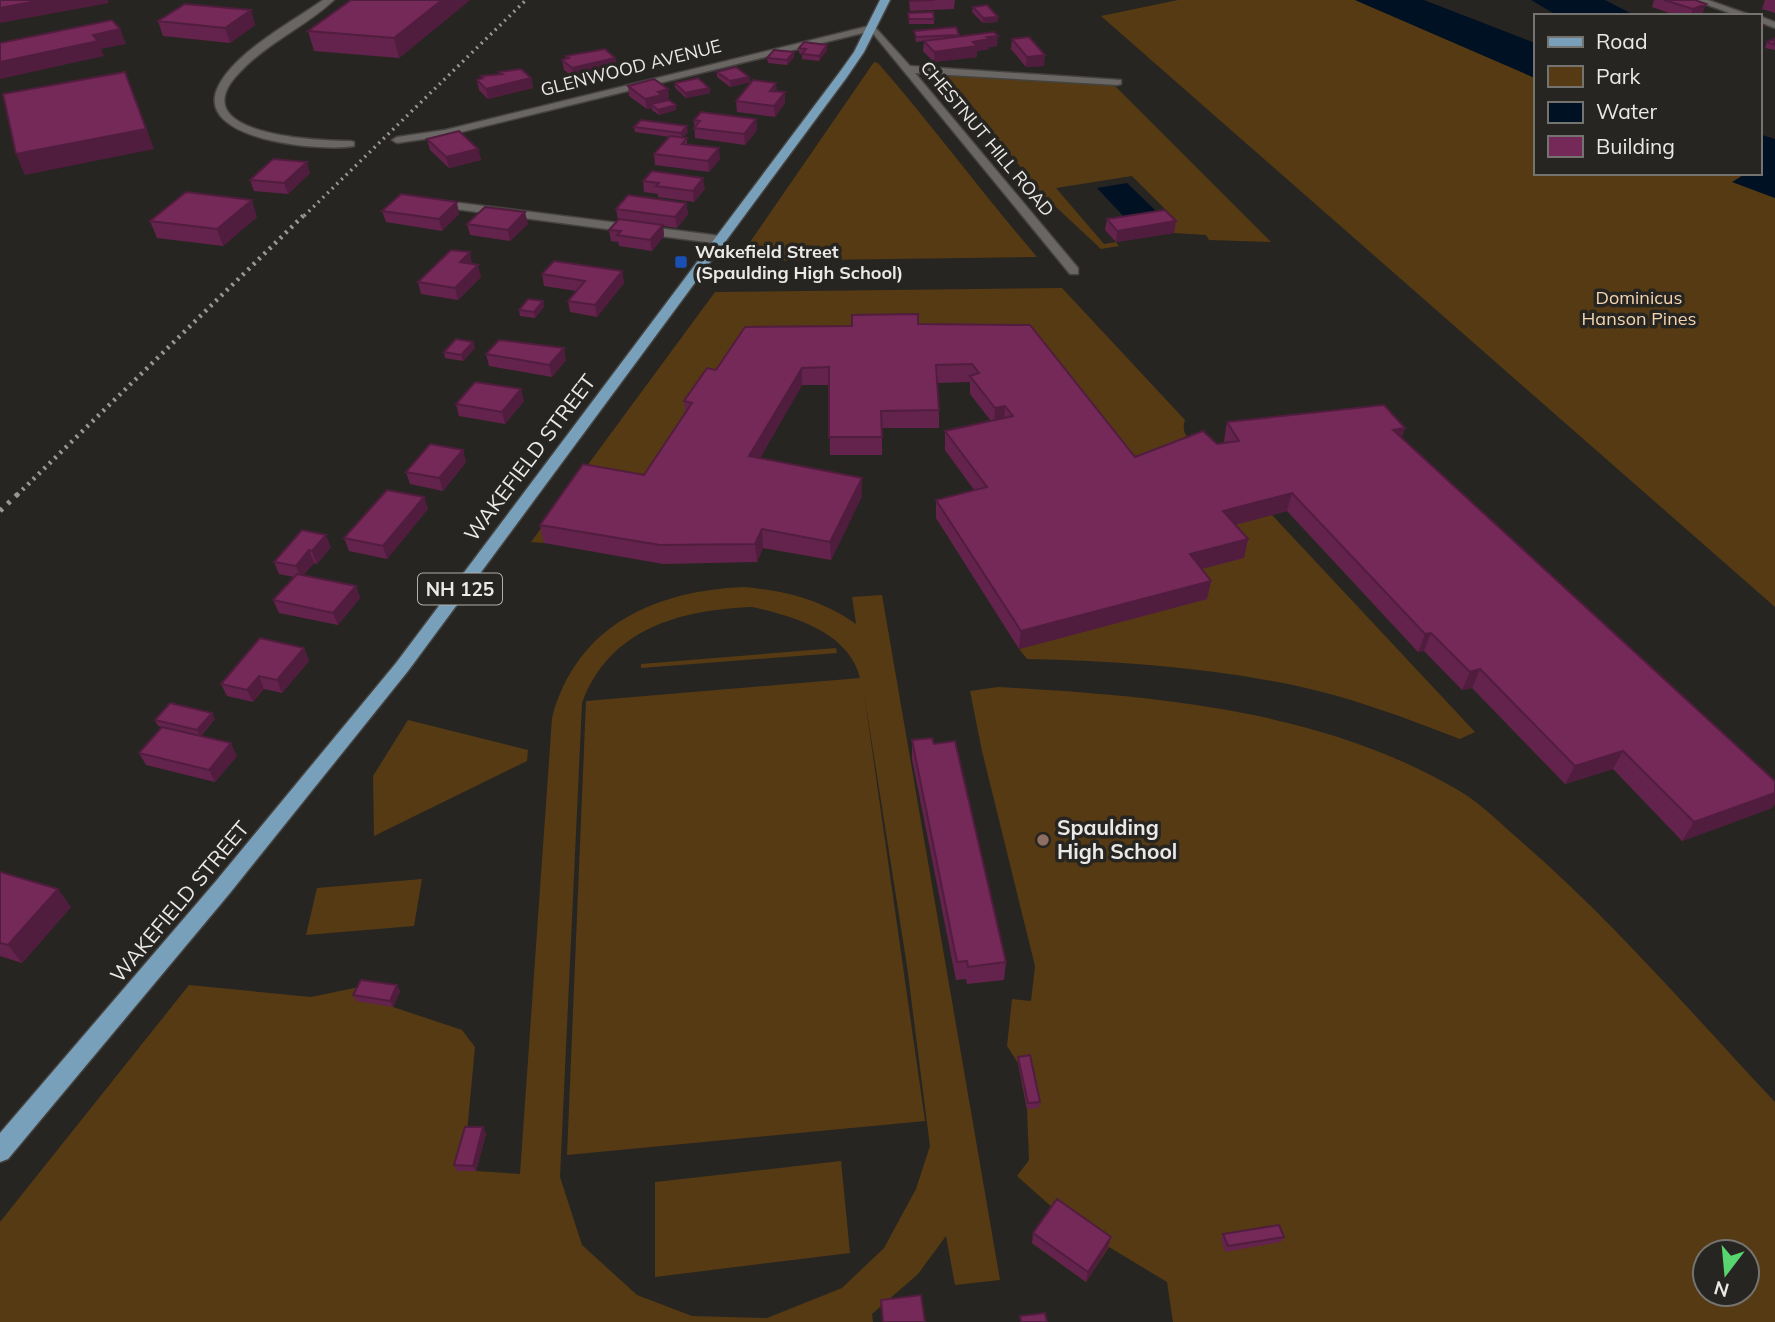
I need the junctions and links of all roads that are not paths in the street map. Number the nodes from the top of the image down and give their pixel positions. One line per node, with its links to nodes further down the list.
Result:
1 (328, 0): 9 (street)
2 (885, 0): 5 (main road, WAKEFIELD STREET / NH 125)
3 (1699, 0): 4 (street)
4 (1742, 14)
5 (873, 28): 6 (street, CHESTNUT HILL ROAD); 8 (street, GLENWOOD AVENUE); 11 (main road, WAKEFIELD STREET / NH 125)
6 (906, 69): 7 (street); 12 (street, CHESTNUT HILL ROAD)
7 (1117, 82)
8 (397, 140)
9 (350, 145)
10 (418, 202): 11 (street)
11 (721, 240): 13 (main road, WAKEFIELD STREET / NH 125)
12 (1074, 271)
13 (0, 1151)

